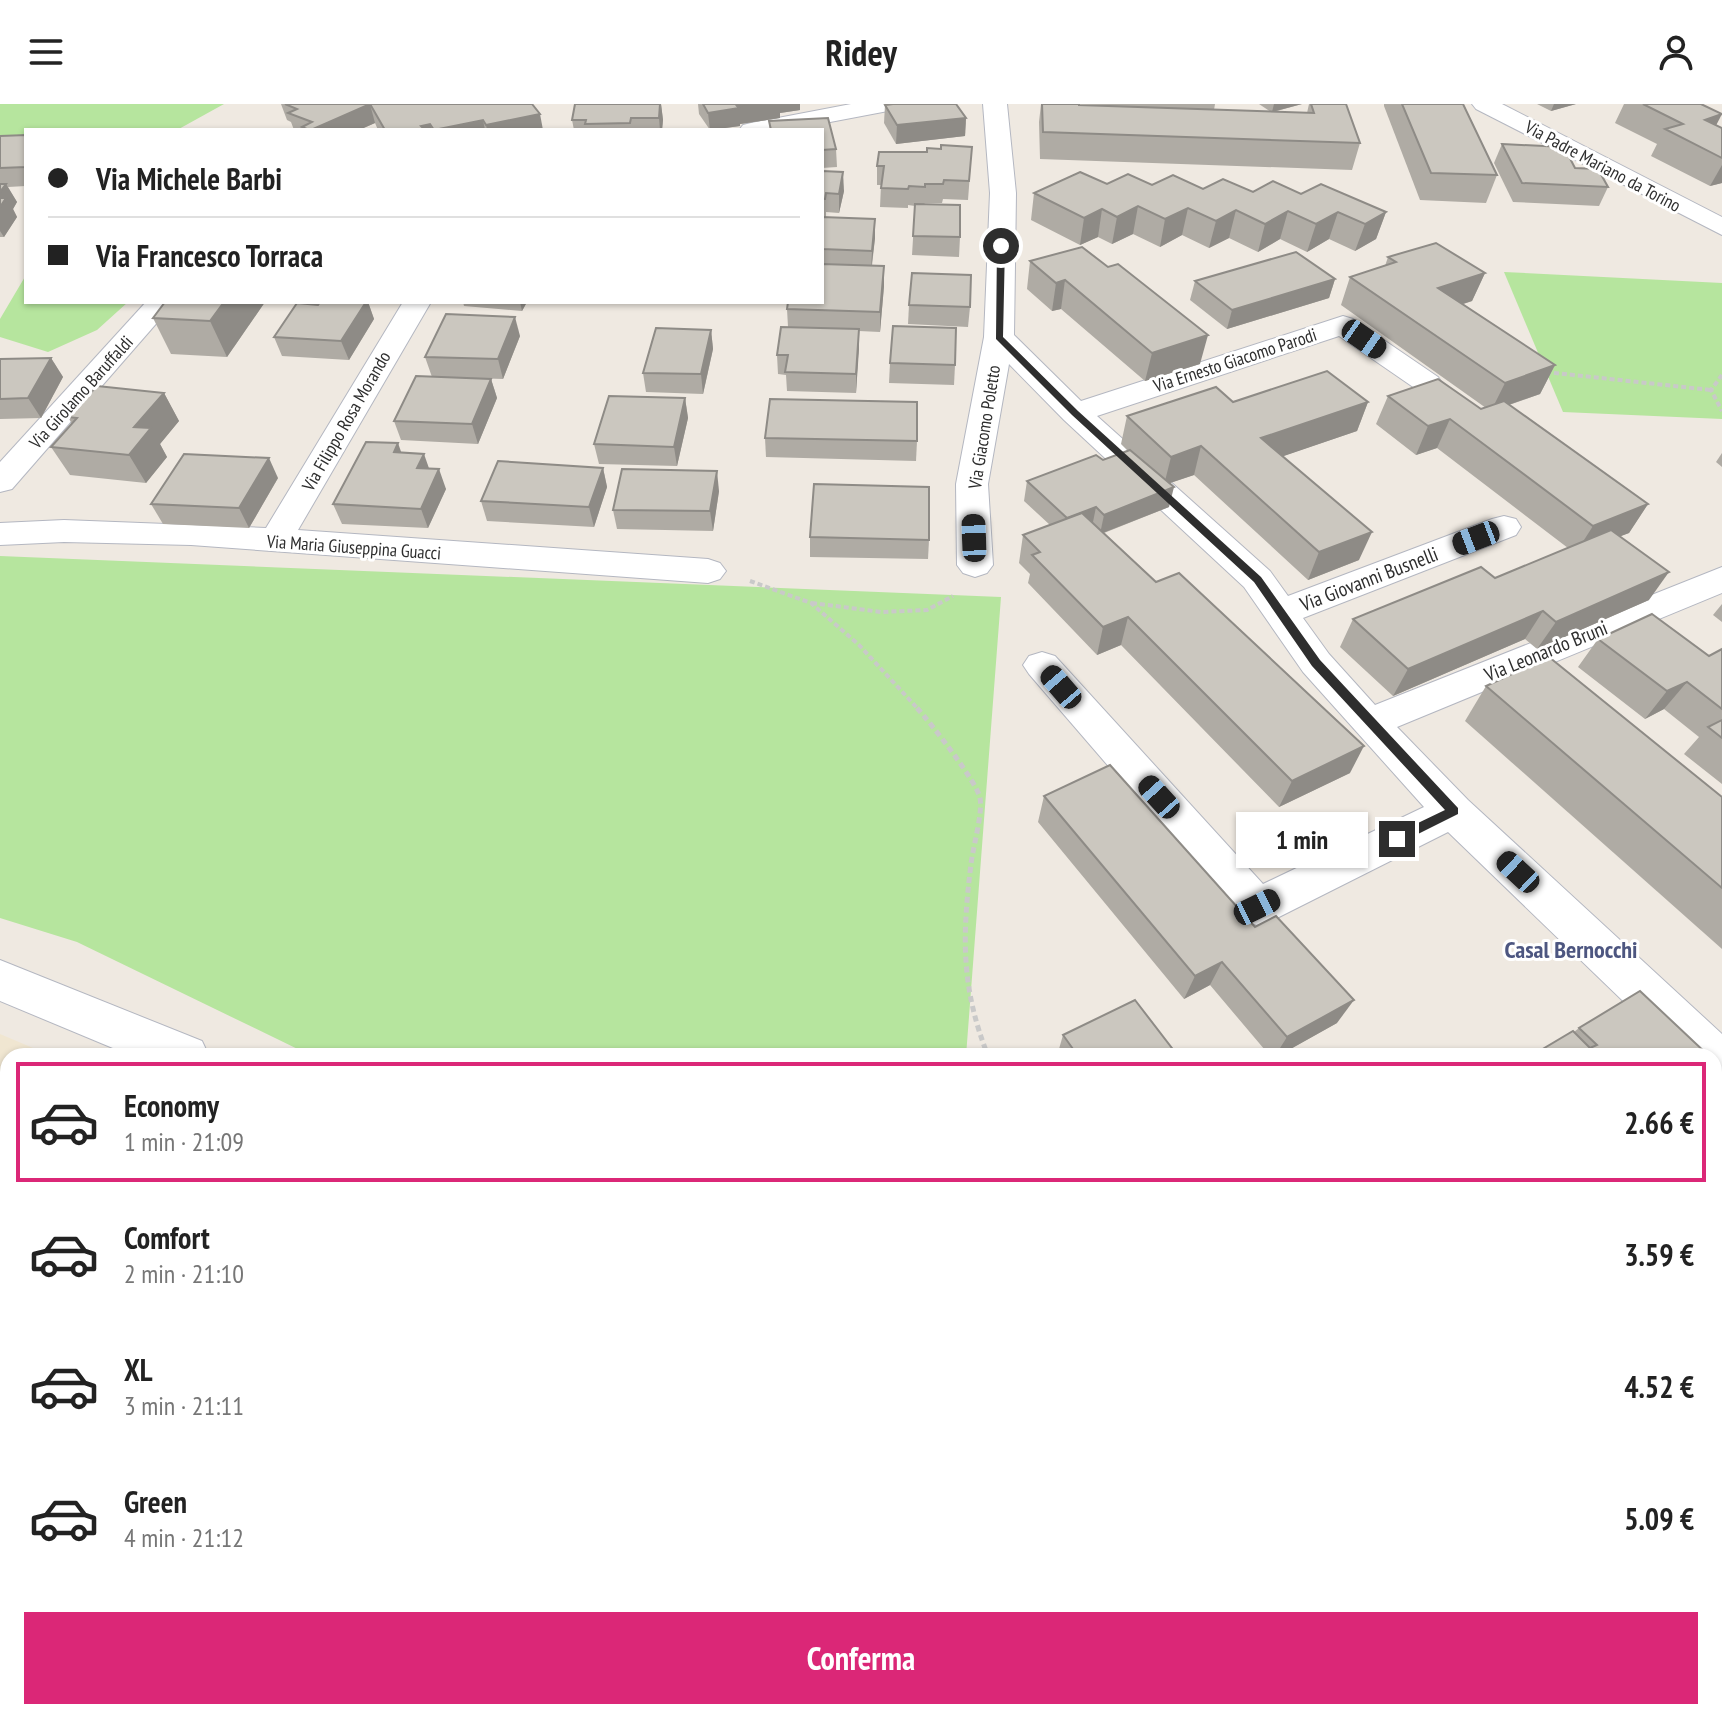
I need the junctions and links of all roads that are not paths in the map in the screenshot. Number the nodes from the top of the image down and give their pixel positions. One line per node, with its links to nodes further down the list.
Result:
1 (888, 104): 4 (street)
2 (995, 104): 8 (street, Via Giacomo Poletto)
3 (1484, 104): 5 (street, Via Padre Mariano da Torino)
4 (762, 128)
5 (1722, 227)
6 (159, 304): 11 (street, Via Girolamo Baruffaldi)
7 (416, 304): 14 (street, Via Filippo Rosa Morando)
8 (999, 337): 10 (street); 15 (street, Via Giacomo Poletto)
9 (1427, 383): 10 (street, Via Ernesto Giacomo Parodi)
10 (1075, 413): 18 (street)
11 (0, 482)
12 (1504, 527): 18 (street, Via Giovanni Busnelli)
13 (0, 534): 14 (street, Via Maria Giuseppina Guacci)
14 (275, 541): 16 (street, Via Maria Giuseppina Guacci)
15 (975, 565)
16 (708, 571)
17 (1722, 579): 20 (street, Via Leonardo Bruni)
18 (1280, 613): 20 (street)
19 (1042, 665): 21 (street)
20 (1369, 723): 21 (street)
21 (1453, 811): 24 (street)
22 (0, 980): 23 (street)
23 (166, 1048)
24 (1703, 1048)

